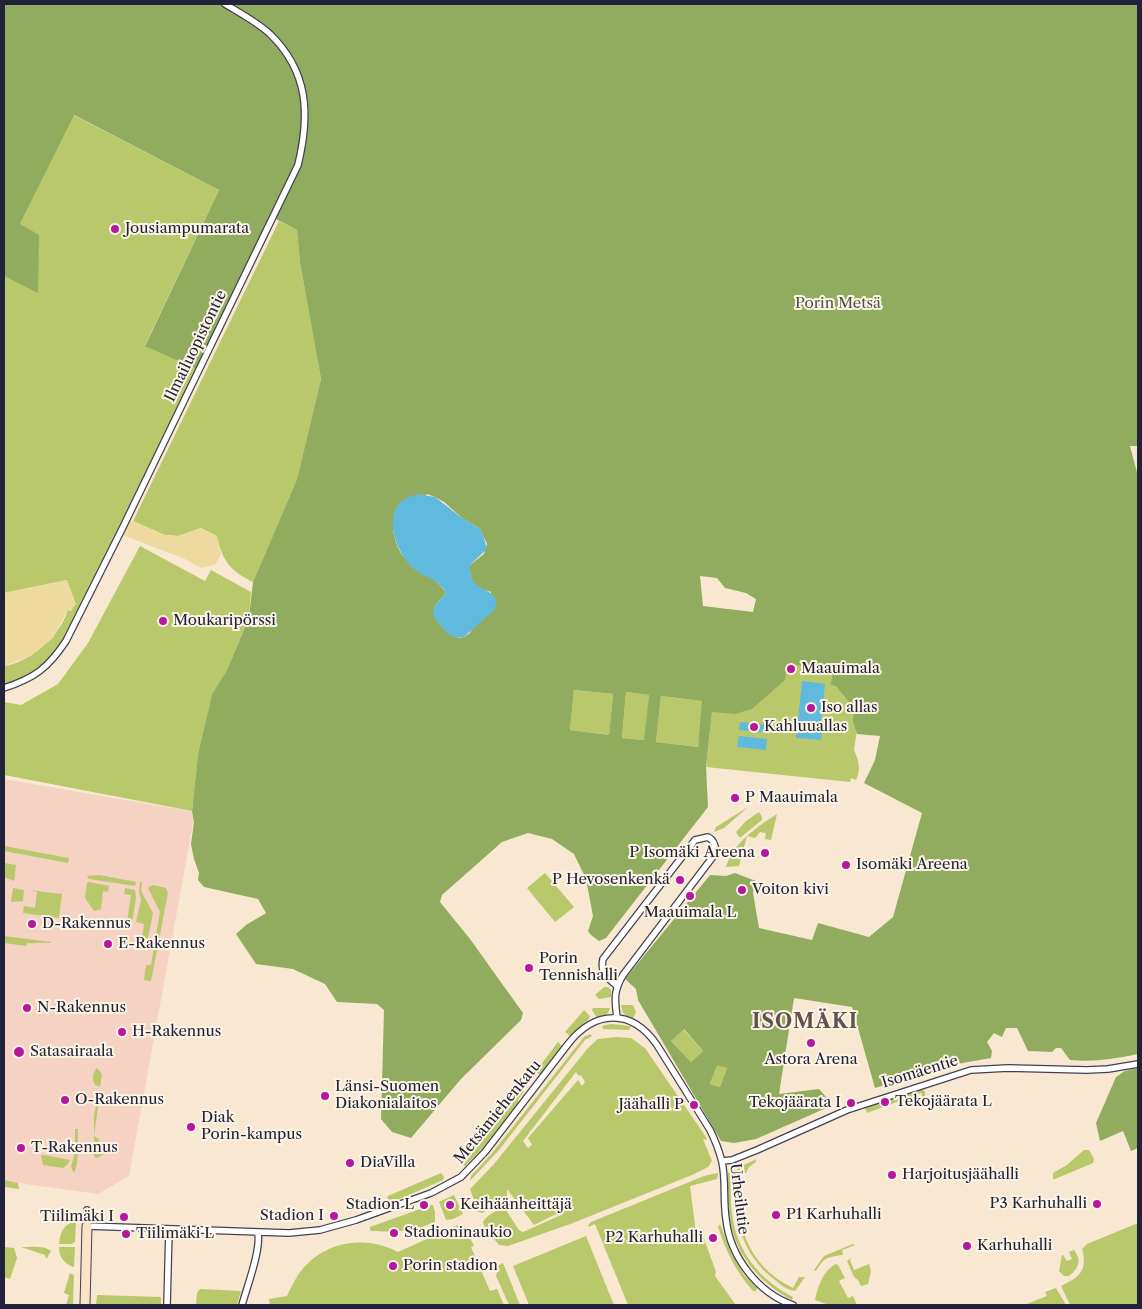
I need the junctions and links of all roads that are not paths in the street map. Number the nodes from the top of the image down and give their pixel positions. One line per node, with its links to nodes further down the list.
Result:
1 (226, 4): 2 (street, Ilmailuopistontie)
2 (4, 688)
3 (616, 986): 3 (street); 4 (street)
4 (617, 1018): 6 (street, Urheilutie); 10 (street, Metsämiehenkatu)
5 (1138, 1064): 6 (street, Isomäentie)
6 (722, 1161): 14 (street, Urheilutie)
7 (88, 1210): 8 (street)
8 (87, 1226): 9 (street, Metsämiehenkatu); 11 (main road)
9 (169, 1229): 10 (street, Metsämiehenkatu); 12 (street)
10 (258, 1233): 13 (street)
11 (86, 1305)
12 (167, 1305)
13 (242, 1305)
14 (794, 1305)

